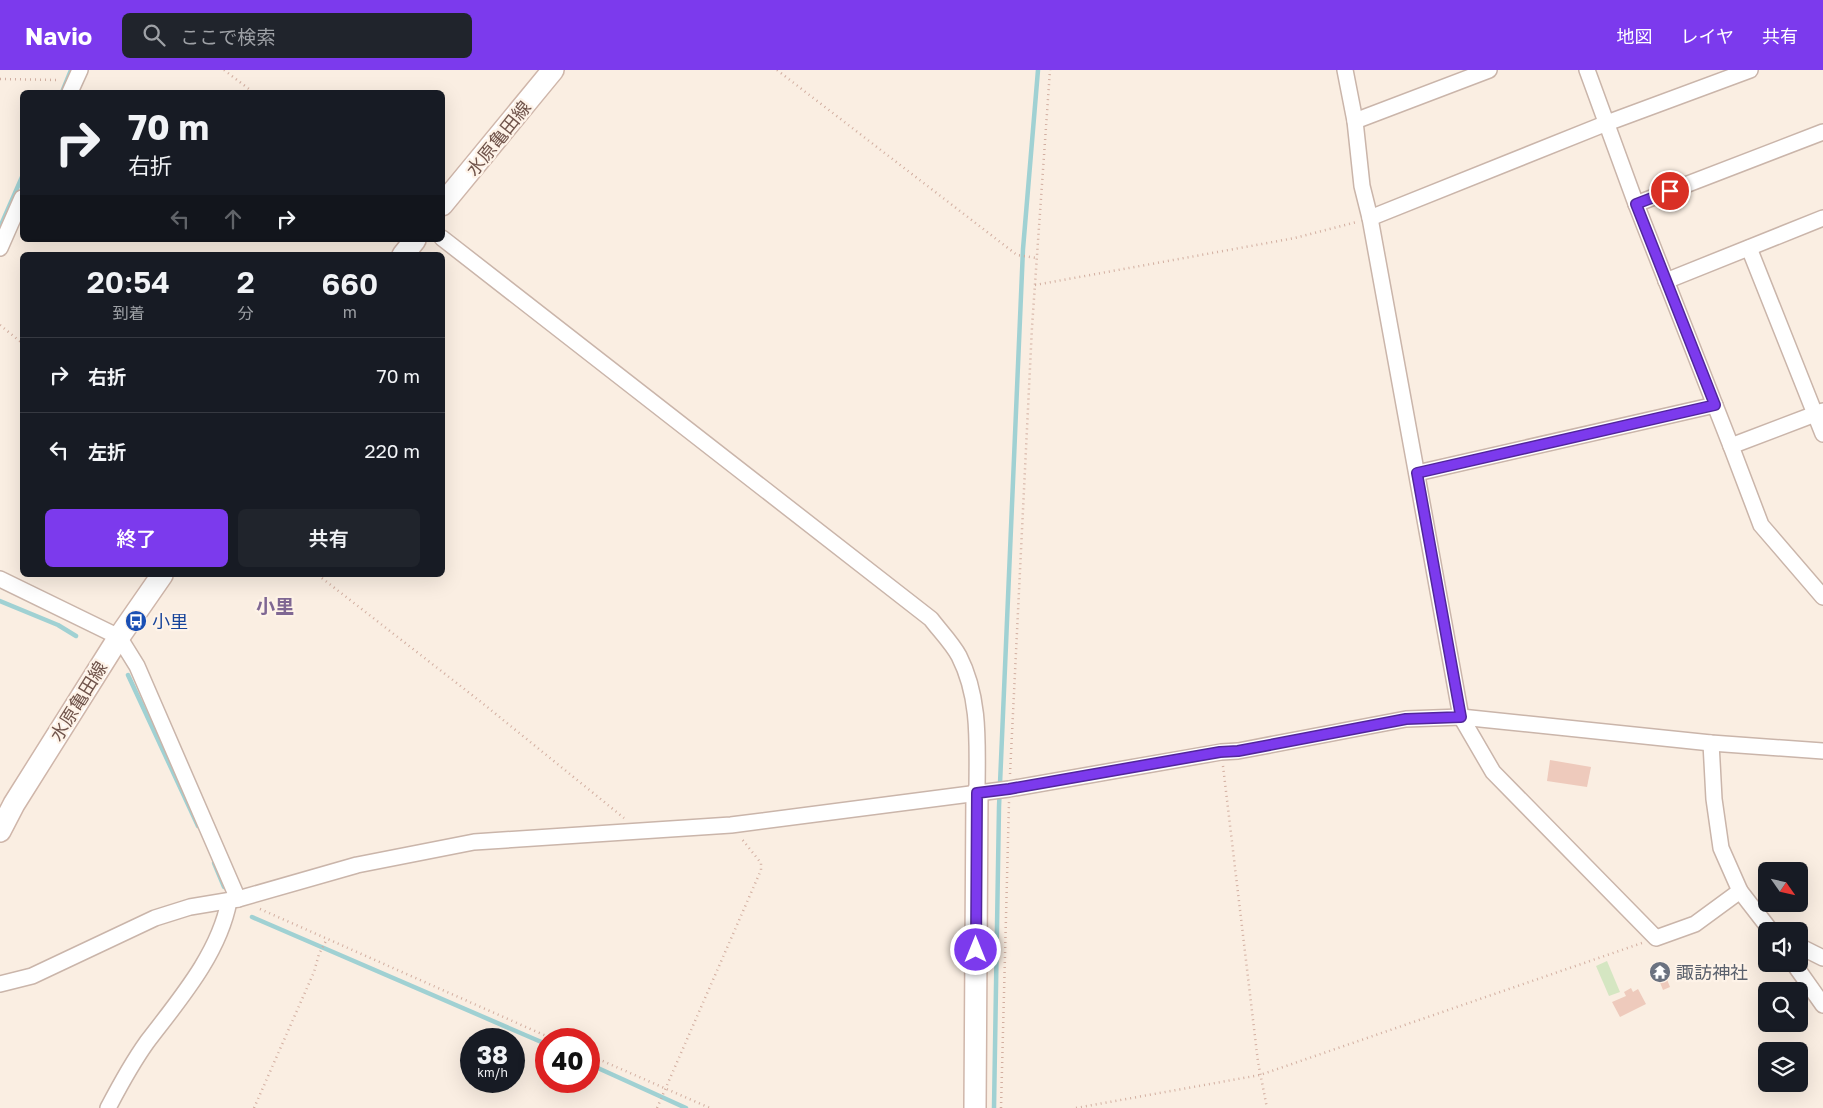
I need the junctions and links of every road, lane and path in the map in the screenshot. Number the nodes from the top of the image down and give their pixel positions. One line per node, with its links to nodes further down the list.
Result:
1 (80, 70): 12 (street)
2 (224, 70): 13 (path)
3 (553, 70): 17 (main road, 水原亀田線)
4 (777, 70): 27 (path)
5 (1050, 70): 27 (path)
6 (1345, 70): 14 (street)
7 (1489, 70): 14 (street)
8 (1587, 70): 15 (street)
9 (1750, 70): 15 (street)
10 (0, 79): 11 (path)
11 (56, 80)
12 (71, 90)
13 (250, 90)
14 (1355, 121): 20 (street)
15 (1607, 124): 19 (street); 20 (street)
16 (1823, 132): 19 (street)
17 (445, 201)
18 (20, 203): 24 (street)
19 (1636, 204): 28 (street)
20 (1370, 218): 29 (path); 36 (street)
21 (1823, 218): 25 (street)
22 (445, 240): 47 (street)
23 (413, 242): 26 (main road)
24 (0, 248)
25 (1749, 248): 28 (street); 33 (street)
26 (405, 252)
27 (1037, 258): 29 (path)
28 (1666, 281): 32 (street)
29 (1035, 285): 46 (path)
30 (0, 325): 31 (path)
31 (20, 341)
32 (1715, 405): 35 (street); 36 (street)
33 (1819, 413): 34 (street); 35 (street)
34 (1823, 434)
35 (1731, 446): 40 (street)
36 (1417, 473): 42 (street)
37 (161, 577): 41 (main road, 水原亀田線)
38 (321, 577): 50 (path)
39 (0, 579): 41 (street)
40 (1821, 590)
41 (119, 636): 49 (main road, 水原亀田線); 52 (street)
42 (1461, 717): 43 (street); 45 (street); 54 (street)
43 (1711, 743): 44 (street); 51 (street)
44 (1823, 751)
45 (1220, 752): 46 (street); 63 (path)
46 (1009, 789): 47 (street); 70 (path)
47 (977, 793): 48 (street); 69 (main road)
48 (731, 825): 50 (street); 64 (path)
49 (0, 831)
50 (636, 832): 52 (street)
51 (1740, 891): 53 (street); 54 (street)
52 (233, 900): 55 (path); 59 (street); 65 (street)
53 (1764, 922)
54 (1656, 938): 63 (path)
55 (327, 939): 61 (path); 66 (path)
56 (1808, 950): 57 (street)
57 (1823, 958)
58 (1800, 972): 60 (street)
59 (0, 984)
60 (1823, 1004)
61 (535, 1031)
62 (600, 1060): 64 (path)
63 (1260, 1075): 71 (path); 72 (path)
64 (665, 1088): 67 (path); 68 (path)
65 (108, 1108)
66 (254, 1108)
67 (657, 1108)
68 (710, 1108)
69 (975, 1108)
70 (1001, 1108)
71 (1076, 1108)
72 (1267, 1108)

